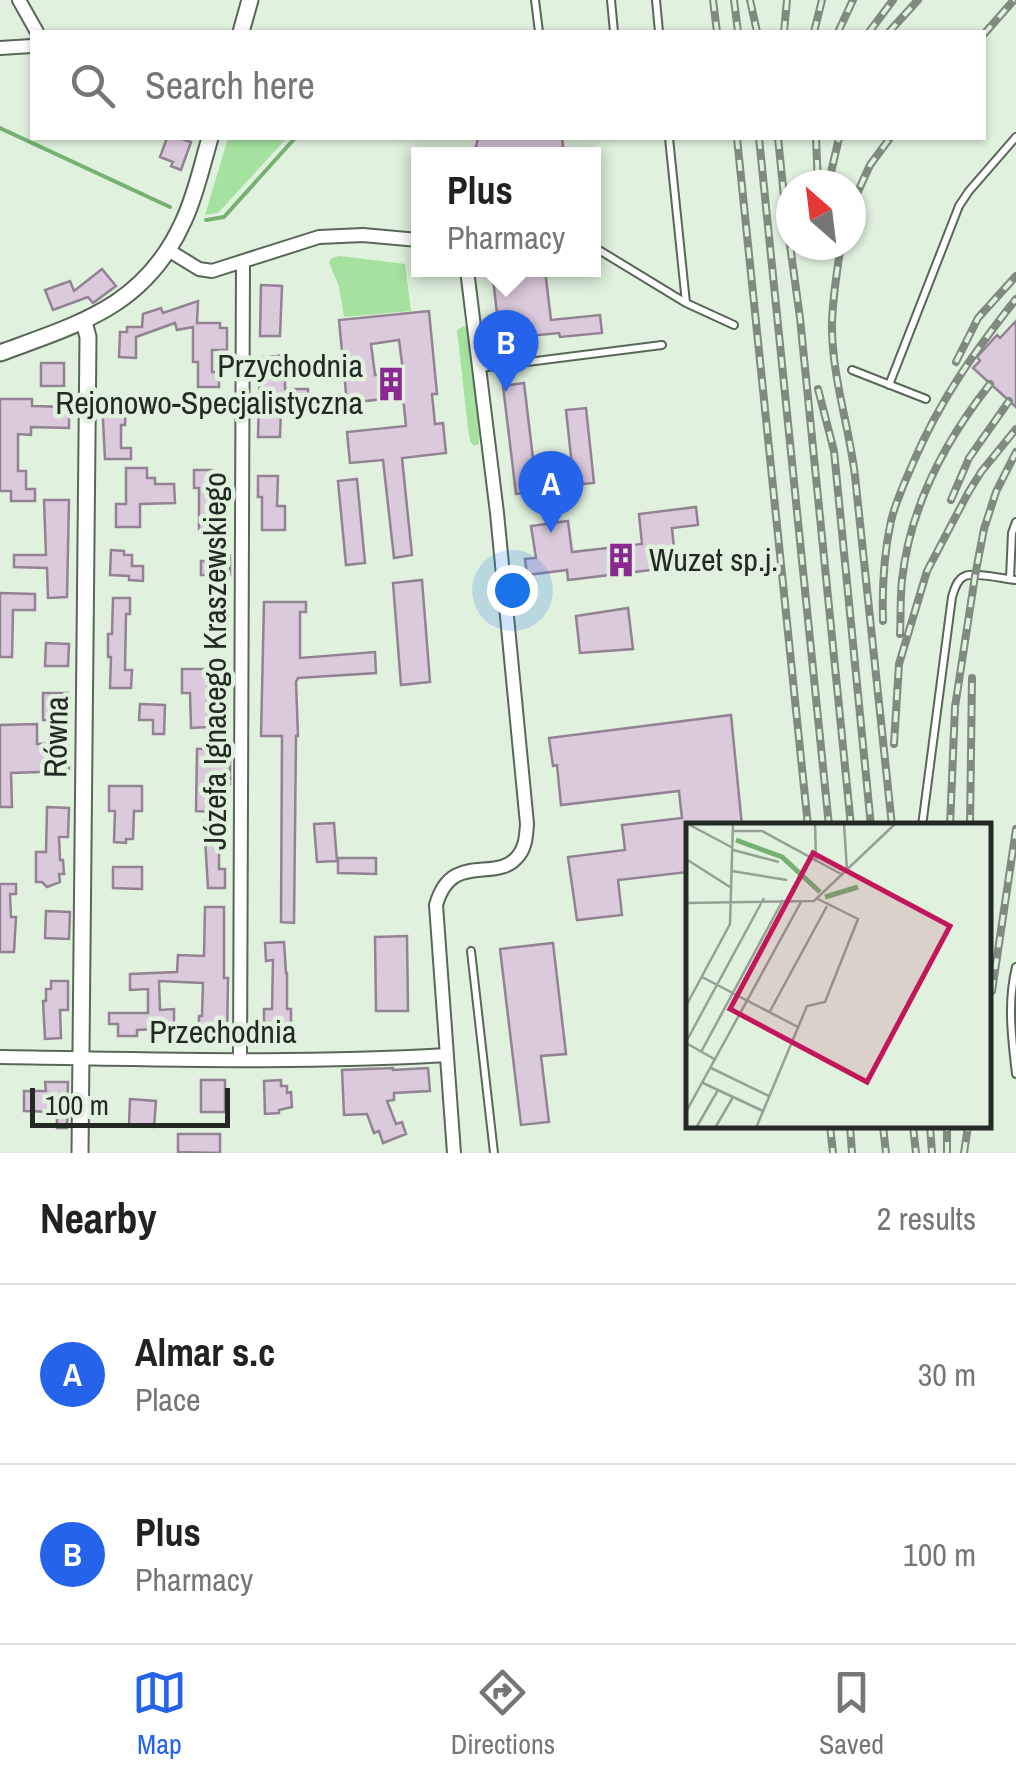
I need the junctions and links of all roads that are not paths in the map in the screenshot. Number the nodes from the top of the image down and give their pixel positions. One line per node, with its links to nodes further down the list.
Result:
1 (19, 0): 6 (street)
2 (250, 0): 7 (street)
3 (535, 0): 8 (lane)
4 (611, 0): 9 (lane)
5 (656, 0): 10 (lane)
6 (36, 30)
7 (242, 30)
8 (538, 30)
9 (614, 30)
10 (659, 30)
11 (30, 46): 12 (street)
12 (0, 48)
13 (1016, 137): 28 (lane)
14 (209, 140): 17 (street)
15 (670, 140): 21 (lane)
16 (411, 239): 19 (street)
17 (168, 250): 19 (street); 22 (street)
18 (601, 251): 21 (lane)
19 (243, 263): 38 (street, Józefa Ignacego Kraszewskiego)
20 (468, 277): 26 (street)
21 (686, 304): 23 (lane)
22 (84, 322): 25 (street); 37 (street, Równa)
23 (734, 325)
24 (662, 346): 26 (lane)
25 (0, 353)
26 (479, 368): 35 (street)
27 (852, 370): 28 (lane)
28 (889, 384): 29 (lane)
29 (926, 399)
30 (1016, 522): 31 (lane)
31 (1013, 580): 32 (lane)
32 (922, 823)
33 (471, 950): 42 (lane)
34 (1016, 967): 39 (lane)
35 (446, 1055): 38 (street, Przechodnia); 41 (street)
36 (0, 1058): 37 (street, Przechodnia)
37 (81, 1058): 38 (street, Przechodnia); 40 (street, Równa)
38 (240, 1060)
39 (1016, 1074)
40 (80, 1153)
41 (454, 1153)
42 (494, 1153)

